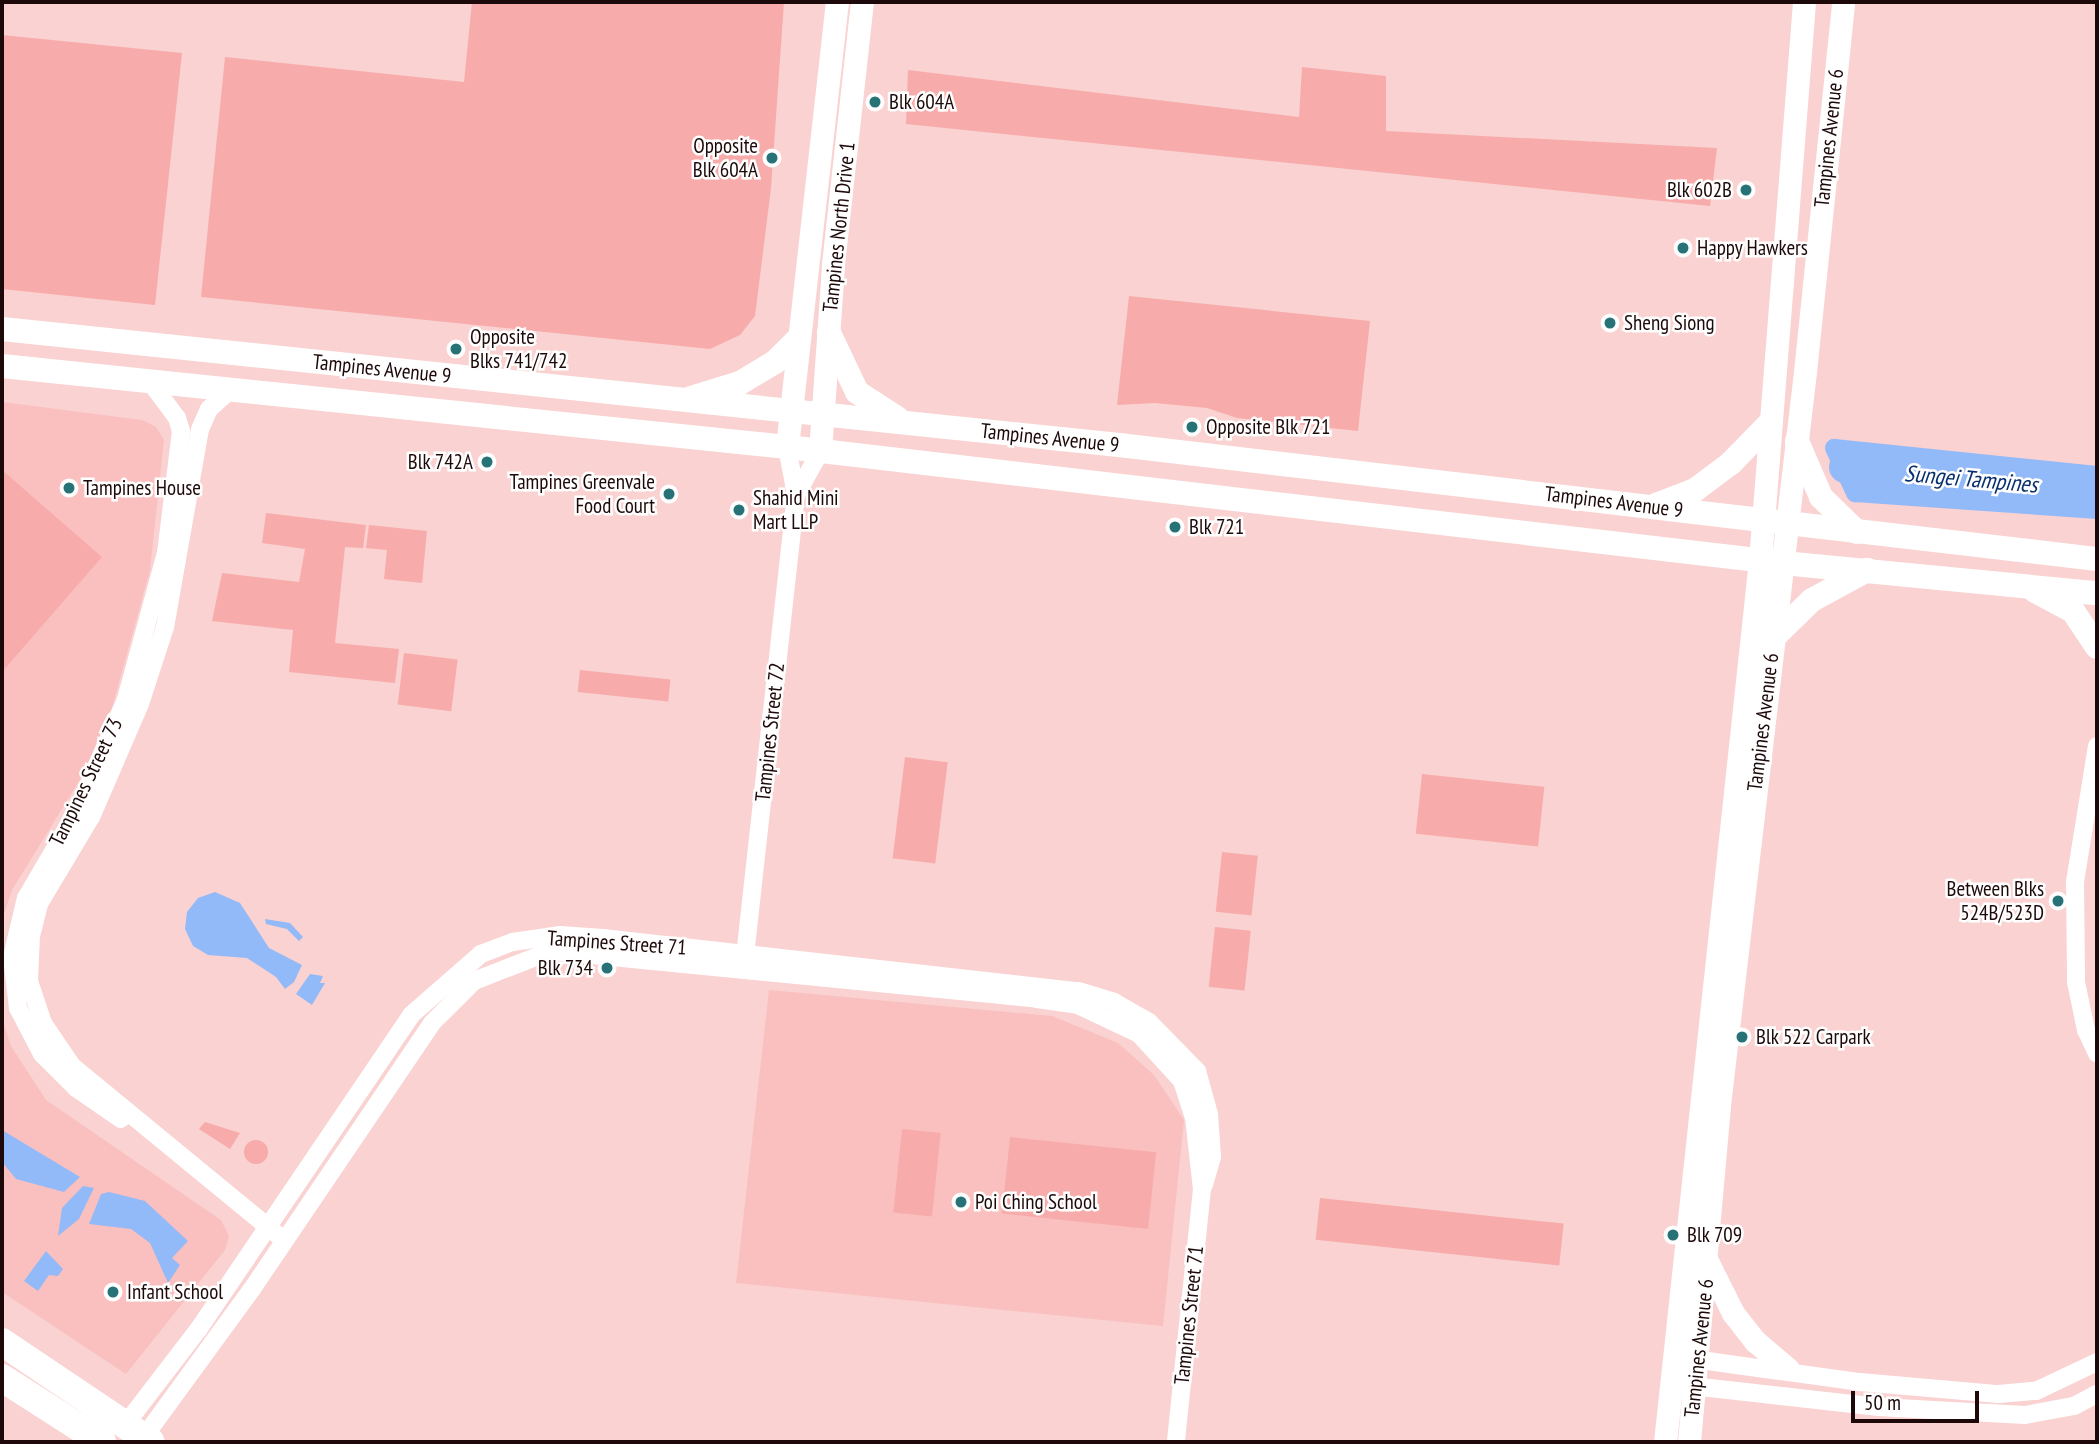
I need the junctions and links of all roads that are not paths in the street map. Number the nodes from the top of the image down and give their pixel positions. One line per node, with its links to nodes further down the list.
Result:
1 (837, 2): 7 (street, Tampines North Drive 1)
2 (862, 2): 6 (street, Tampines North Drive 1)
3 (1804, 2): 14 (street, Tampines Avenue 6)
4 (1843, 2): 16 (street, Tampines Avenue 6)
5 (2, 329): 11 (main road, Tampines Avenue 9)
6 (829, 333): 13 (street, Tampines North Drive 1); 15 (main road)
7 (798, 339): 11 (main road); 12 (street, Tampines North Drive 1)
8 (2, 366): 9 (main road, Tampines Avenue 9)
9 (151, 383): 10 (main road, Tampines Avenue 9); 33 (street, Tampines Street 73)
10 (229, 391): 17 (main road, Tampines Avenue 9); 33 (street, Tampines Street 73)
11 (680, 401): 12 (main road, Tampines Avenue 9)
12 (789, 411): 13 (main road, Tampines Avenue 9); 17 (street, Tampines North Drive 1)
13 (824, 415): 15 (main road, Tampines Avenue 9); 18 (street, Tampines North Drive 1)
14 (1771, 422): 20 (main road); 21 (street, Tampines Avenue 6)
15 (907, 423): 20 (main road, Tampines Avenue 9)
16 (1797, 441): 21 (street, Tampines Avenue 6); 22 (main road)
17 (787, 447): 18 (main road, Tampines Avenue 9); 19 (street, Tampines Street 72)
18 (820, 452): 19 (street, Tampines Street 72); 24 (main road, Tampines Avenue 9)
19 (796, 495): 31 (street, Tampines Street 72)
20 (1652, 507): 21 (main road, Tampines Avenue 9)
21 (1775, 521): 22 (main road, Tampines Avenue 9); 24 (street, Tampines Avenue 6)
22 (1857, 532): 23 (main road, Tampines Avenue 9)
23 (2097, 559)
24 (1772, 561): 25 (main road, Tampines Avenue 9); 28 (street, Tampines Avenue 6); 38 (street, Tampines Avenue 6)
25 (1871, 568): 26 (main road, Tampines Avenue 9); 28 (main road)
26 (2026, 586): 27 (main road, Tampines Avenue 9); 29 (main road)
27 (2097, 593)
28 (1773, 638): 36 (street, Tampines Avenue 6)
29 (2097, 647)
30 (2097, 746): 32 (street)
31 (745, 961): 34 (street, Tampines Street 71); 35 (street, Tampines Street 71); 50 (street, Tampines Street 71)
32 (2097, 1054)
33 (145, 1129): 34 (street, Tampines Street 73)
34 (269, 1226): 35 (street, Tampines Street 73); 47 (street, Tampines Street 71)
35 (283, 1240): 47 (street, Tampines Street 71)
36 (1707, 1261): 39 (street, Tampines Avenue 6); 41 (street)
37 (2, 1342): 47 (main road)
38 (1675, 1357): 39 (street); 43 (street, Tampines Avenue 6)
39 (1699, 1359): 41 (street); 44 (street, Tampines Avenue 6)
40 (2097, 1362): 41 (street)
41 (1788, 1369)
42 (2, 1378): 46 (main road)
43 (1672, 1384): 44 (street); 51 (street, Tampines Avenue 6)
44 (1696, 1386): 45 (street); 52 (street, Tampines Avenue 6)
45 (2097, 1394)
46 (50, 1411): 48 (main road); 49 (main road)
47 (135, 1438)
48 (64, 1442)
49 (102, 1442)
50 (1176, 1442)
51 (1665, 1442)
52 (1689, 1442)

